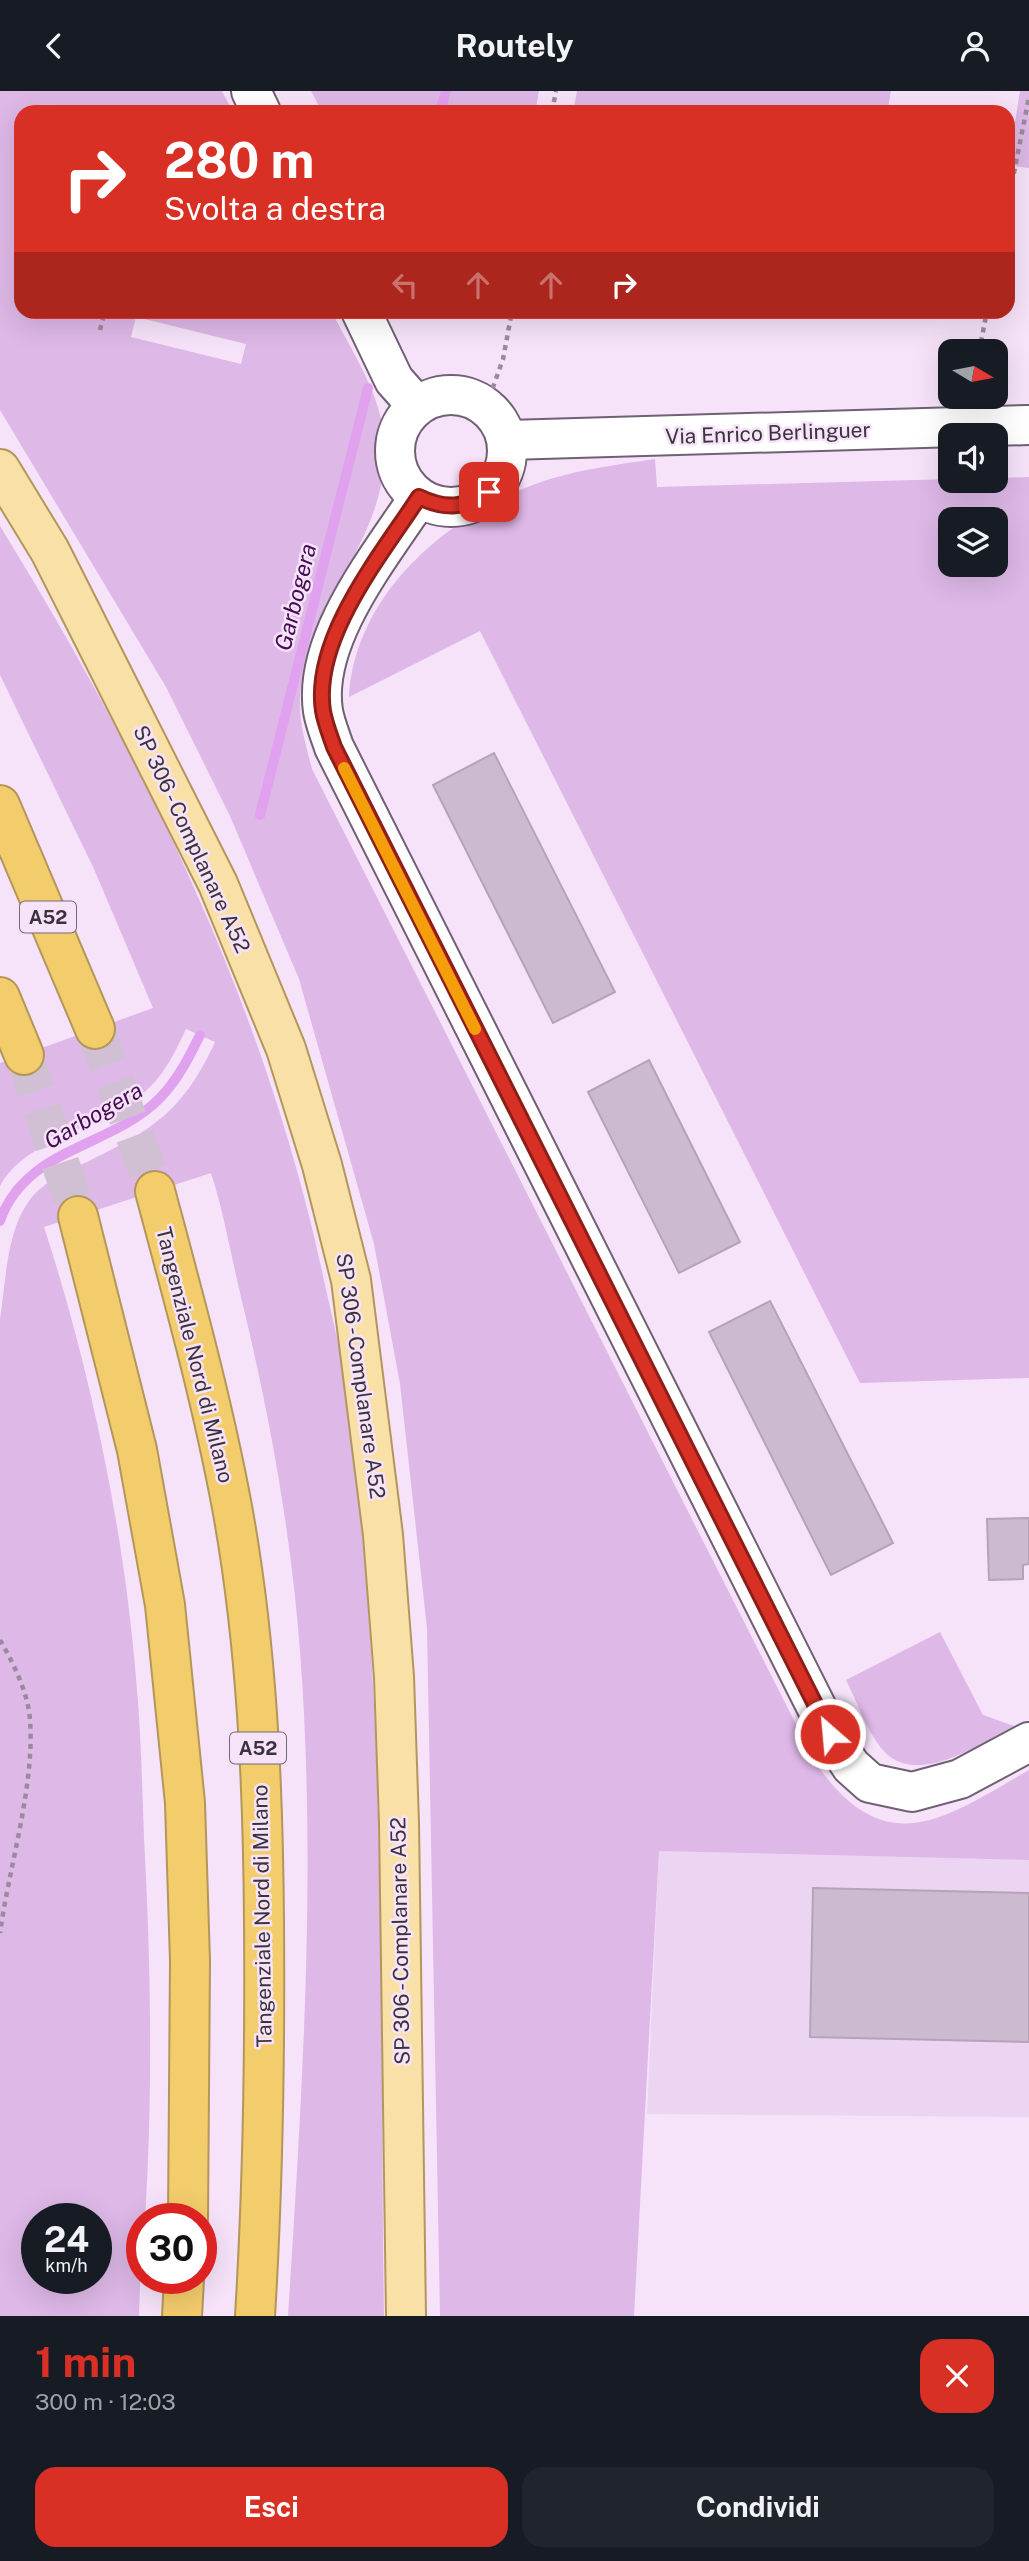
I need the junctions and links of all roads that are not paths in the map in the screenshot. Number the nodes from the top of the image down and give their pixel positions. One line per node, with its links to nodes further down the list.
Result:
1 (364, 319): 2 (street)
2 (417, 406): 4 (street); 6 (street)
3 (1029, 425): 4 (street, Via Enrico Berlinguer)
4 (506, 440): 6 (street)
5 (0, 469): 18 (main road, SP 306 - Complanare A52)
6 (419, 497): 13 (street)
7 (0, 805): 9 (highway, A52)
8 (0, 997): 10 (highway)
9 (95, 1029)
10 (24, 1055)
11 (155, 1191): 17 (highway, Tangenziale Nord di Milano / A52)
12 (78, 1216): 14 (highway)
13 (1029, 1742)
14 (188, 2203)
15 (183, 2294): 16 (highway)
16 (182, 2316)
17 (255, 2316)
18 (406, 2316)

